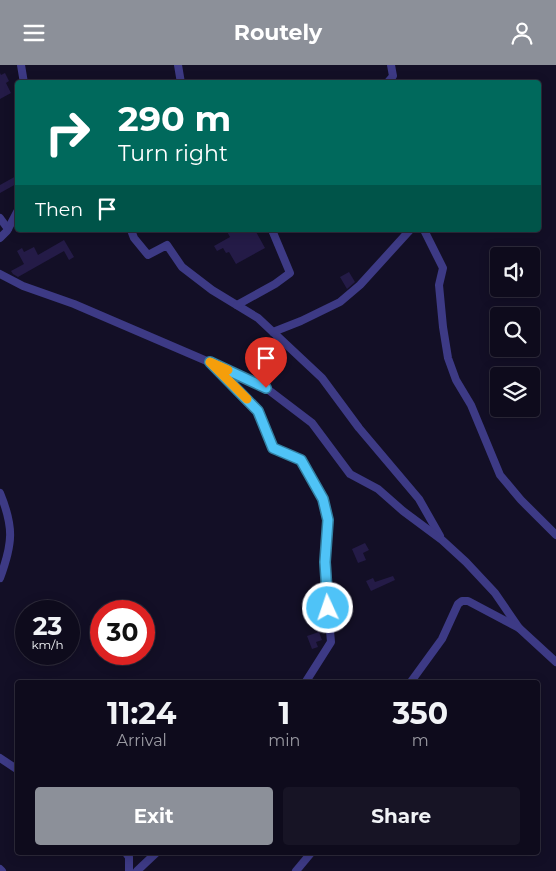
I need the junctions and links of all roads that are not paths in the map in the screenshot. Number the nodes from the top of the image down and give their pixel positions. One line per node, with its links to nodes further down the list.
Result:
1 (21, 65): 4 (street)
2 (178, 65): 5 (street)
3 (391, 65): 6 (street)
4 (24, 80)
5 (180, 80)
6 (390, 80)
7 (15, 216): 9 (street)
8 (0, 218): 9 (street)
9 (8, 229): 14 (street)
10 (132, 232): 16 (street)
11 (273, 232): 16 (street)
12 (408, 232): 17 (street)
13 (425, 232): 20 (street)
14 (0, 239)
15 (0, 274): 18 (street)
16 (237, 305): 17 (street)
17 (273, 332): 21 (street)
18 (210, 362): 21 (street); 25 (street)
19 (0, 493): 22 (street)
20 (556, 535)
21 (442, 540): 23 (street)
22 (0, 578)
23 (519, 628): 24 (street); 26 (street)
24 (556, 661)
25 (307, 680)
26 (412, 680)
27 (0, 758): 28 (street)
28 (15, 768)
29 (128, 855): 32 (street)
30 (154, 855): 33 (street)
31 (309, 855): 34 (street)
32 (129, 871)
33 (137, 871)
34 (296, 871)

